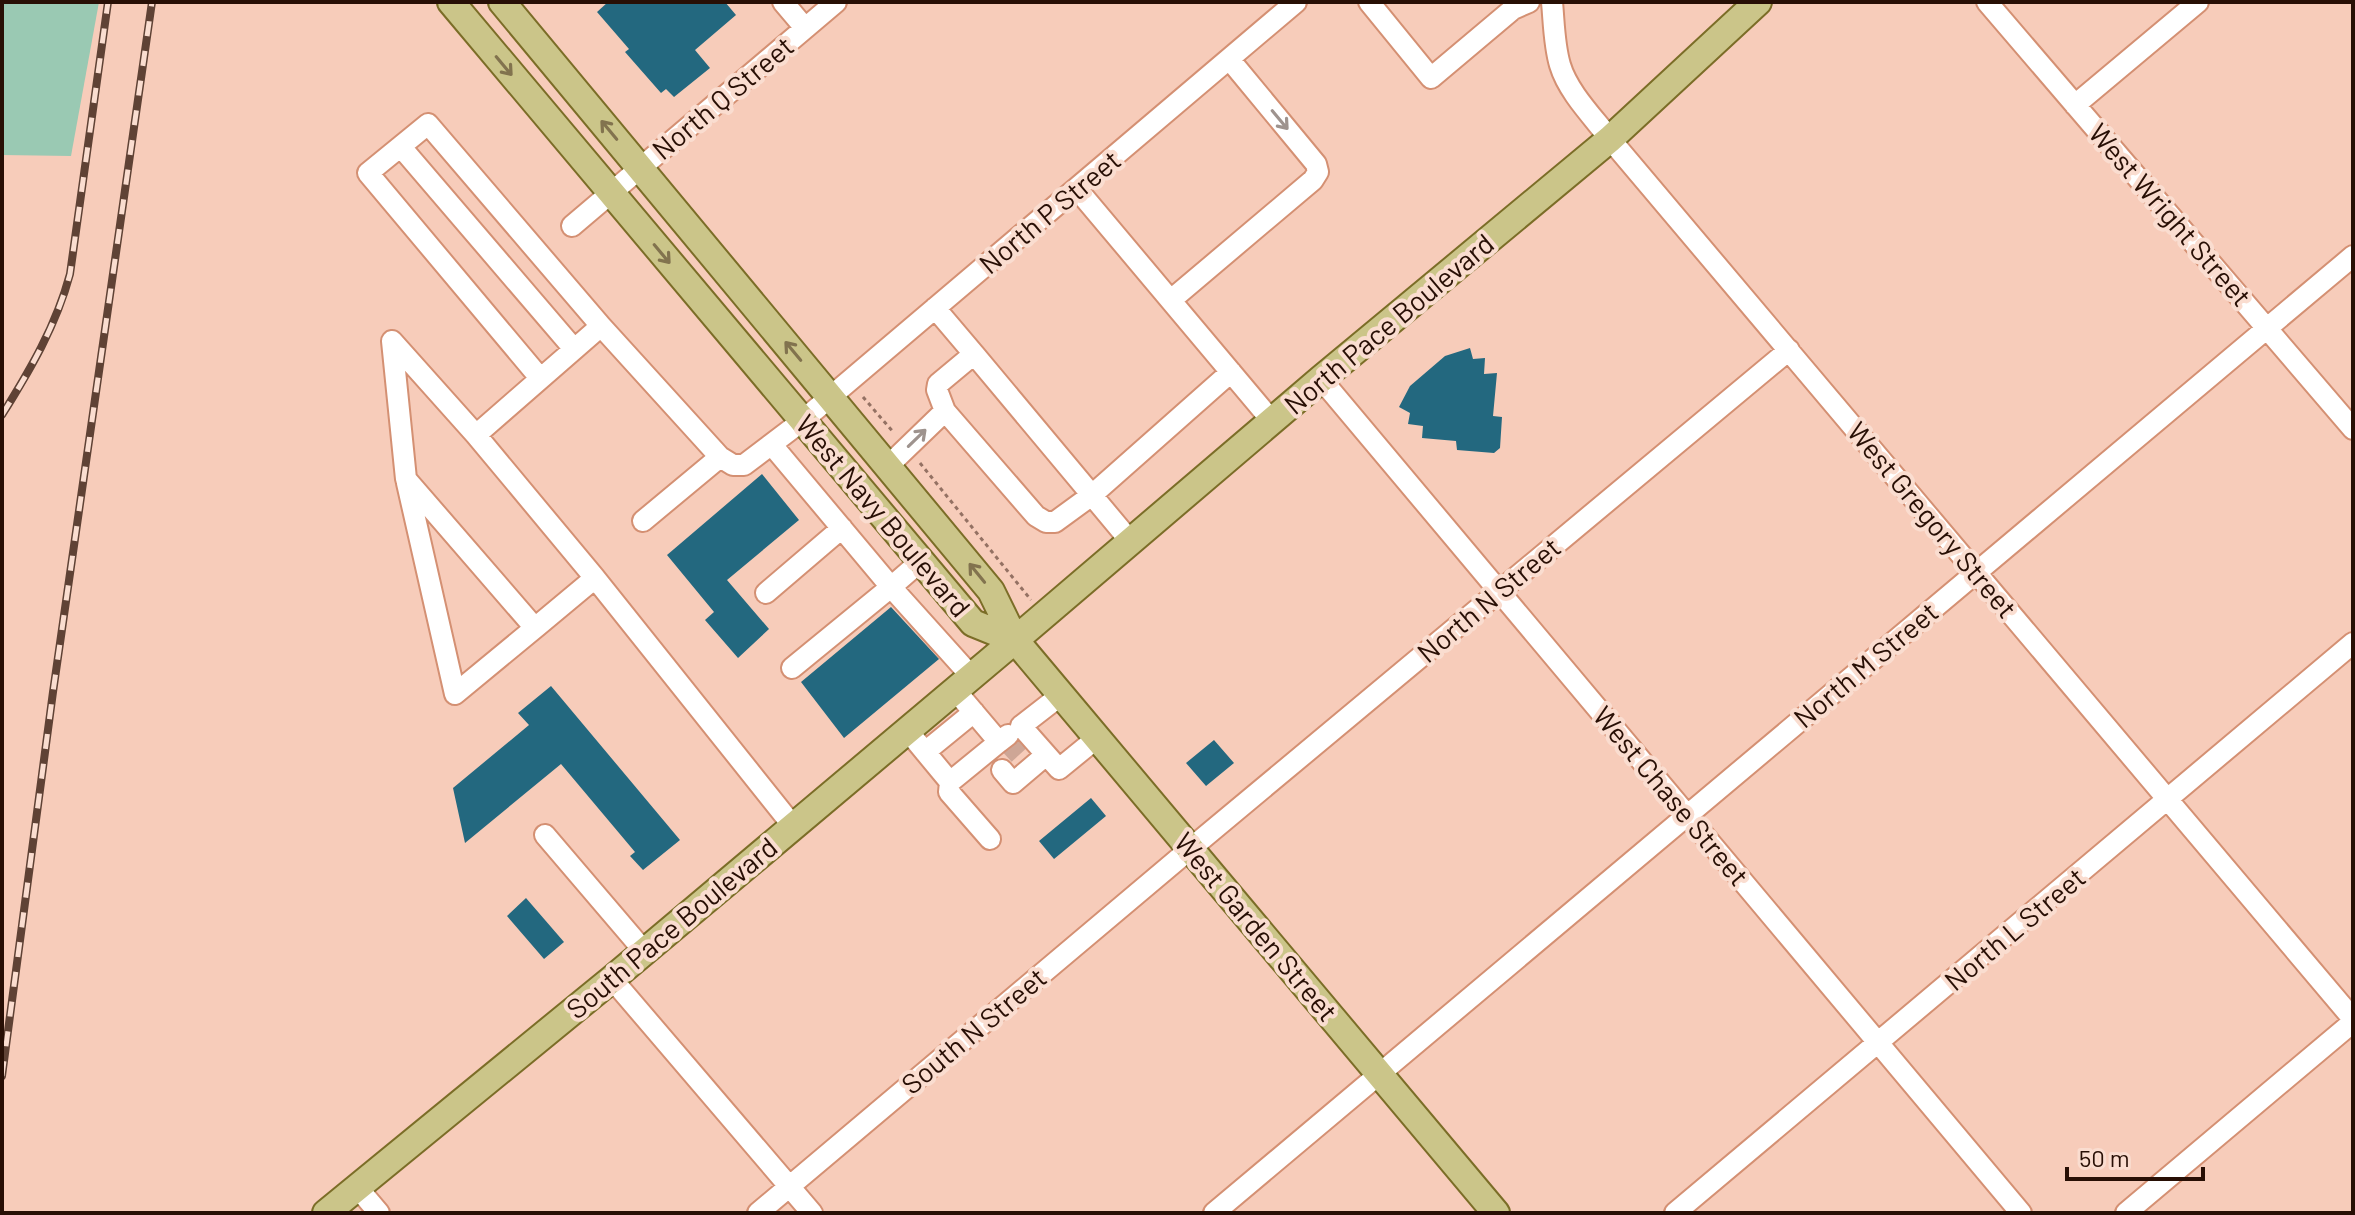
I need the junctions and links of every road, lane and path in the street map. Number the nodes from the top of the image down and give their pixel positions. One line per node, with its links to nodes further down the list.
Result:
1 (451, 2): 19 (main road, West Navy Boulevard, one-way to 19)
2 (502, 2): 17 (main road, West Navy Boulevard, one-way to 2)
3 (783, 2): 12 (street)
4 (836, 2): 12 (street, North Q Street)
5 (1295, 2): 13 (street, North P Street)
6 (1529, 2): 11 (street)
7 (1552, 2): 15 (street, West Gregory Street)
8 (1758, 2): 15 (main road, North Pace Boulevard)
9 (1987, 2): 14 (street, West Wright Street)
10 (2198, 2): 14 (street)
11 (1377, 5)
12 (805, 28): 17 (street, North Q Street)
13 (1230, 60): 18 (street, North P Street); 22 (street, one-way to 22)
14 (2075, 105): 25 (street, West Wright Street)
15 (1610, 139): 27 (street, West Gregory Street); 31 (main road, North Pace Boulevard)
16 (401, 147): 24 (street); 26 (street); 30 (street)
17 (641, 168): 19 (street, North Q Street); 32 (main road, West Navy Boulevard, one-way to 17)
18 (1077, 189): 22 (street); 23 (street, North P Street)
19 (612, 194): 20 (street, North Q Street); 34 (main road, West Navy Boulevard, one-way to 34)
20 (572, 226)
21 (2353, 256): 25 (street, North M Street)
22 (1171, 300): 29 (street)
23 (935, 308): 28 (street); 32 (street, North P Street)
24 (601, 326): 26 (street); 39 (street)
25 (2267, 328): 36 (street, West Wright Street); 47 (street, North M Street)
26 (574, 349): 30 (street)
27 (1789, 350): 47 (street, West Gregory Street); 50 (street, North N Street)
28 (974, 354): 33 (street); 42 (street)
29 (1231, 372): 35 (street); 42 (street)
30 (540, 378): 37 (street)
31 (1321, 379): 35 (main road, North Pace Boulevard); 50 (street, West Chase Street)
32 (830, 395): 34 (street, North P Street); 40 (main road, West Navy Boulevard)
33 (945, 411): 40 (street, one-way to 33); 42 (street)
34 (802, 421): 38 (street, North P Street); 46 (main road, West Navy Boulevard)
35 (1272, 421): 45 (main road, North Pace Boulevard)
36 (2353, 429)
37 (476, 435): 41 (street); 48 (street)
38 (772, 445): 39 (street, North P Street); 44 (street)
39 (720, 457): 43 (street)
40 (888, 466): 53 (main road, West Navy Boulevard, one-way to 40)
41 (406, 479): 52 (street); 52 (street)
42 (1092, 495): 45 (street)
43 (643, 521)
44 (842, 528): 49 (street); 51 (street)
45 (1131, 542): 53 (main road, North Pace Boulevard)
46 (921, 561): 49 (street); 53 (main road, West Navy Boulevard)
47 (1977, 572): 64 (street, West Gregory Street); 65 (street, North M Street)
48 (595, 578): 52 (street); 66 (street)
49 (891, 587): 55 (street); 56 (street)
50 (1499, 592): 65 (street, West Chase Street); 69 (street, North N Street)
51 (766, 593)
52 (535, 628)
53 (1015, 640): 56 (main road, South Pace Boulevard); 57 (main road, West Garden Street)
54 (2353, 643): 64 (street, North L Street)
55 (792, 668)
56 (963, 683): 58 (street); 59 (main road, South Pace Boulevard)
57 (1061, 695): 60 (main road, West Garden Street); 61 (street)
58 (974, 712): 61 (street); 62 (street)
59 (907, 730): 62 (street); 66 (main road, South Pace Boulevard)
60 (1097, 738): 61 (street); 69 (main road, West Garden Street)
61 (1010, 750): 63 (street)
62 (925, 752): 63 (street)
63 (950, 782): 68 (street)
64 (2168, 800): 72 (street, West Gregory Street); 73 (street, North L Street)
65 (1687, 816): 73 (street, West Chase Street); 74 (street, North M Street)
66 (793, 826): 70 (main road, South Pace Boulevard)
67 (545, 835): 70 (street)
68 (990, 839)
69 (1190, 849): 74 (main road, West Garden Street); 75 (street, South N Street)
70 (644, 951): 71 (main road, South Pace Boulevard)
71 (612, 979): 75 (street); 76 (main road, South Pace Boulevard)
72 (2353, 1021): 85 (street)
73 (1879, 1043): 83 (street, North L Street); 84 (street, West Chase Street)
74 (1379, 1074): 81 (street, North M Street); 82 (main road, West Garden Street)
75 (789, 1186): 79 (street, South N Street); 80 (street)
76 (357, 1187): 77 (main road, South Pace Boulevard); 78 (street)
77 (326, 1213)
78 (379, 1213)
79 (758, 1213)
80 (812, 1213)
81 (1214, 1213)
82 (1496, 1213)
83 (1675, 1213)
84 (2021, 1213)
85 (2126, 1213)

